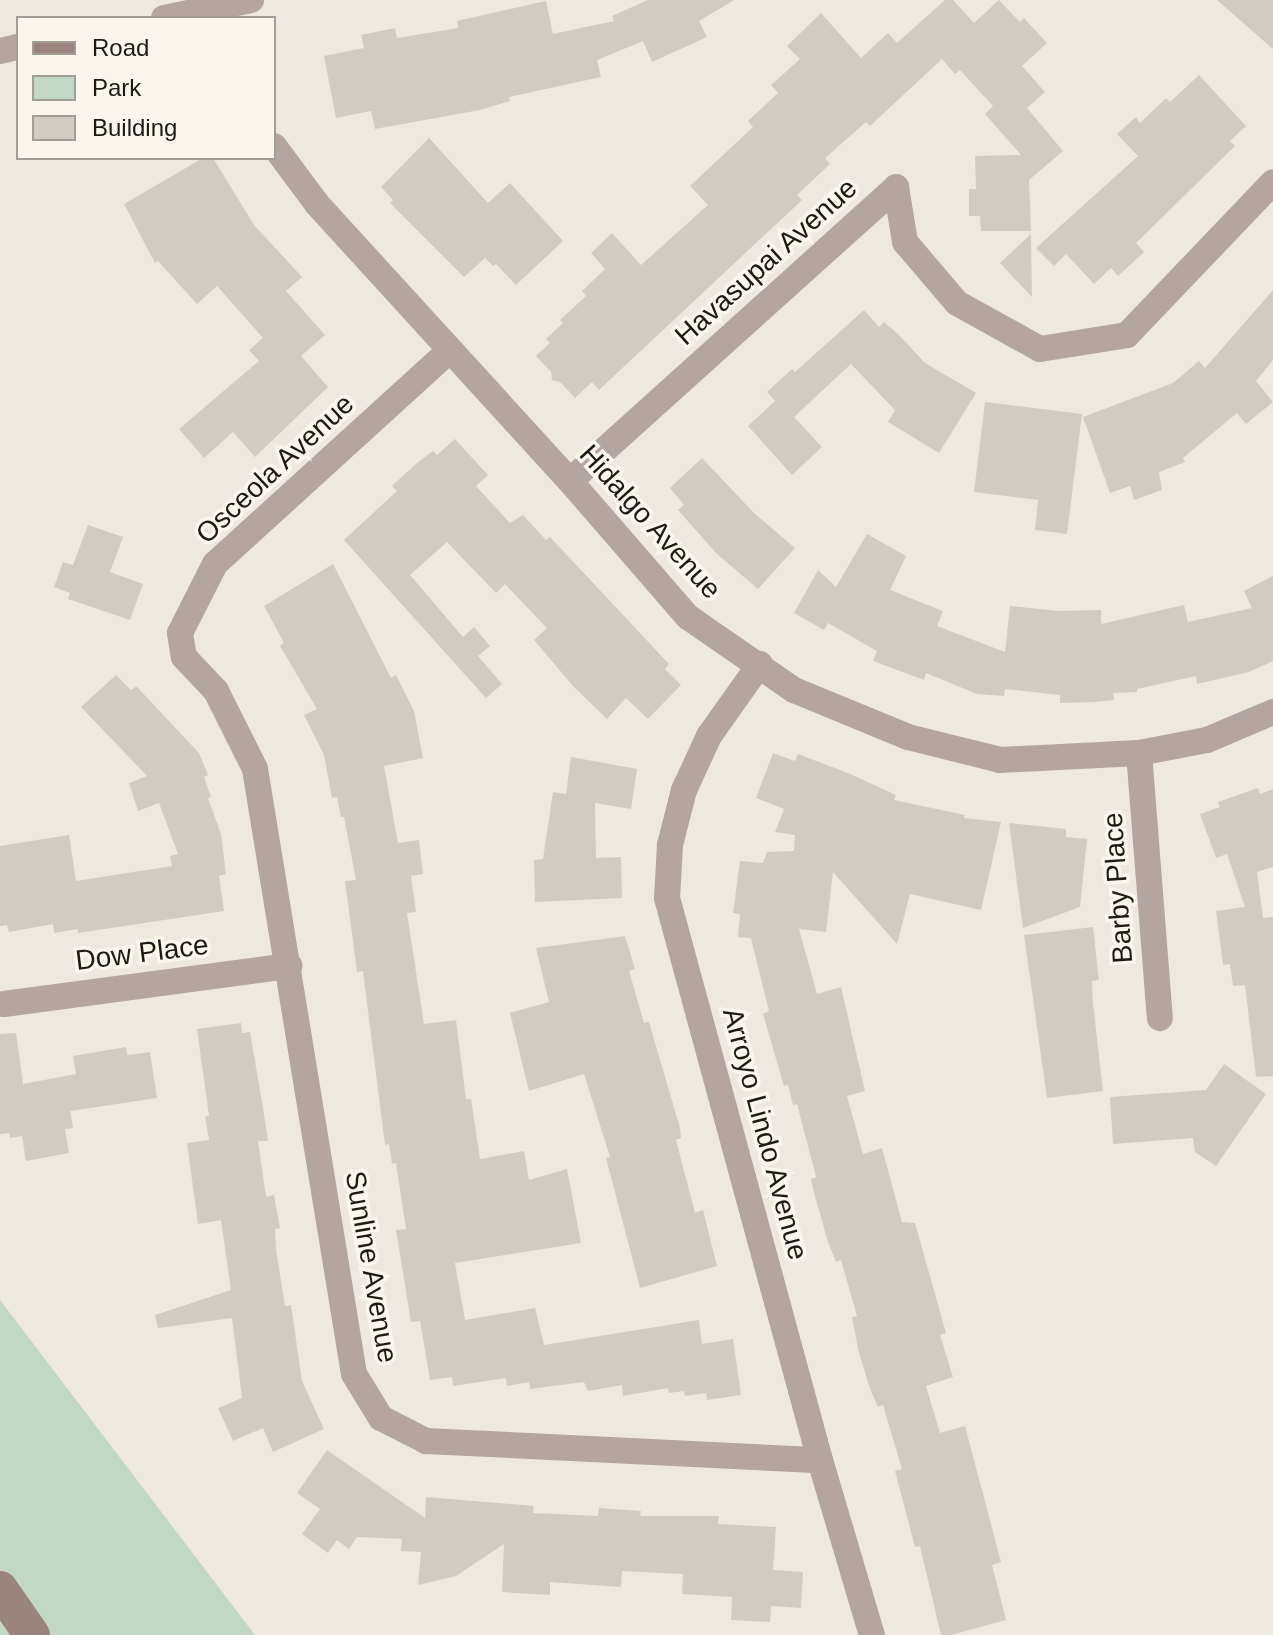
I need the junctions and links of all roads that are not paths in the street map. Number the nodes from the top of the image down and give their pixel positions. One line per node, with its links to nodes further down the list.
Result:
1 (232, 6): 2 (street)
2 (175, 16)
3 (276, 149): 5 (street, Hidalgo Avenue)
4 (1273, 182): 6 (street, Havasupai Avenue)
5 (449, 351): 6 (street, Hidalgo Avenue); 10 (street, Osceola Avenue)
6 (570, 481): 7 (street, Hidalgo Avenue)
7 (760, 664): 9 (street, Hidalgo Avenue); 13 (street, Arroyo Lindo Avenue)
8 (1273, 712): 9 (street, Hidalgo Avenue)
9 (1139, 753): 12 (street, Barby Place)
10 (289, 966): 11 (street, Dow Place); 13 (street, Sunline Avenue)
11 (4, 1004)
12 (1160, 1018)
13 (820, 1460): 16 (street, Arroyo Lindo Avenue)
14 (0, 1589): 15 (main road)
15 (32, 1635)
16 (872, 1635)

